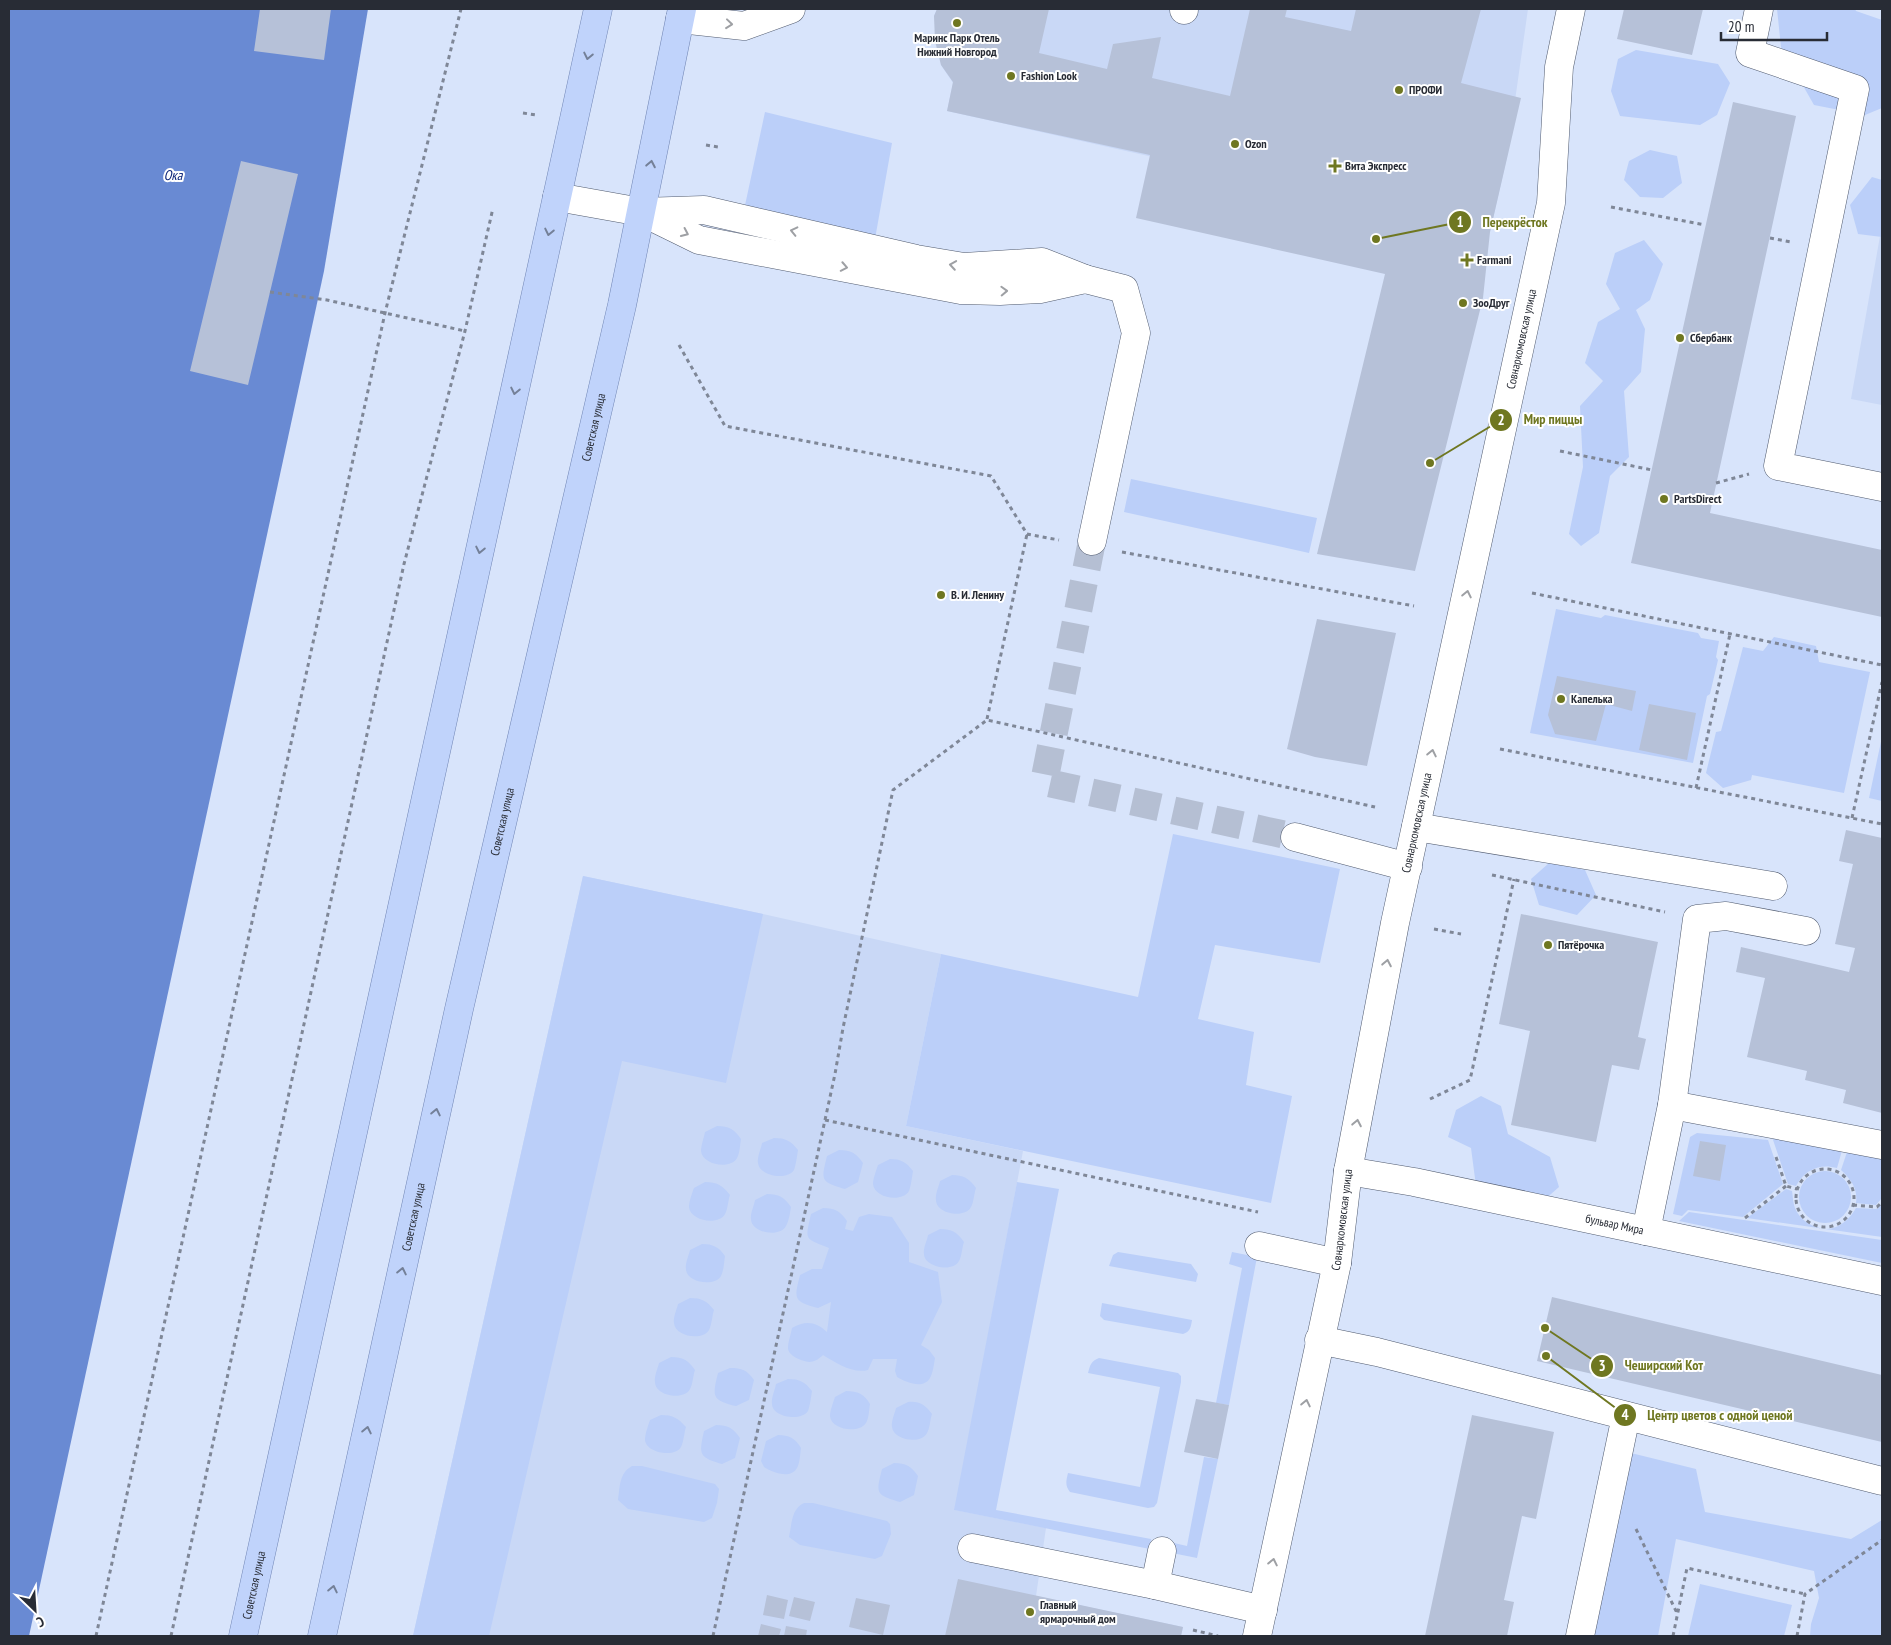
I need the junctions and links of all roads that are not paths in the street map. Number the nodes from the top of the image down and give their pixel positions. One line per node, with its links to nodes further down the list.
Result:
1 (598, 9): 6 (main road, Советская улица, one-way to 6)
2 (790, 9): 5 (street, one-way to 2)
3 (1571, 9): 10 (street, Совнаркомовская улица, one-way to 3)
4 (1759, 9): 8 (street)
5 (681, 14): 7 (main road, Советская улица, one-way to 5)
6 (557, 197): 7 (street); 29 (main road, Советская улица, one-way to 29)
7 (641, 212): 9 (street); 30 (main road, Советская улица, one-way to 7)
8 (1882, 487)
9 (1090, 544)
10 (1416, 826): 12 (street, Совнаркомовская улица); 13 (street)
11 (1295, 837): 12 (street)
12 (1408, 866): 17 (street, Совнаркомовская улица, one-way to 12)
13 (1774, 886)
14 (1806, 931): 15 (street)
15 (1672, 1104): 16 (street); 18 (street)
16 (1882, 1145)
17 (1348, 1171): 18 (street, бульвар Мира); 20 (street, Совнаркомовская улица)
18 (1646, 1231): 21 (street, бульвар Мира)
19 (1259, 1246): 20 (street)
20 (1337, 1263): 22 (street, Совнаркомовская улица)
21 (1882, 1281)
22 (1319, 1340): 23 (street); 28 (street, Совнаркомовская улица, one-way to 22)
23 (1626, 1416): 24 (street); 32 (street)
24 (1882, 1481)
25 (972, 1548): 27 (street)
26 (1162, 1551): 27 (street)
27 (1155, 1585): 28 (street)
28 (1262, 1610): 31 (street, Совнаркомовская улица)
29 (243, 1636)
30 (322, 1636)
31 (1257, 1636)
32 (1580, 1636)

